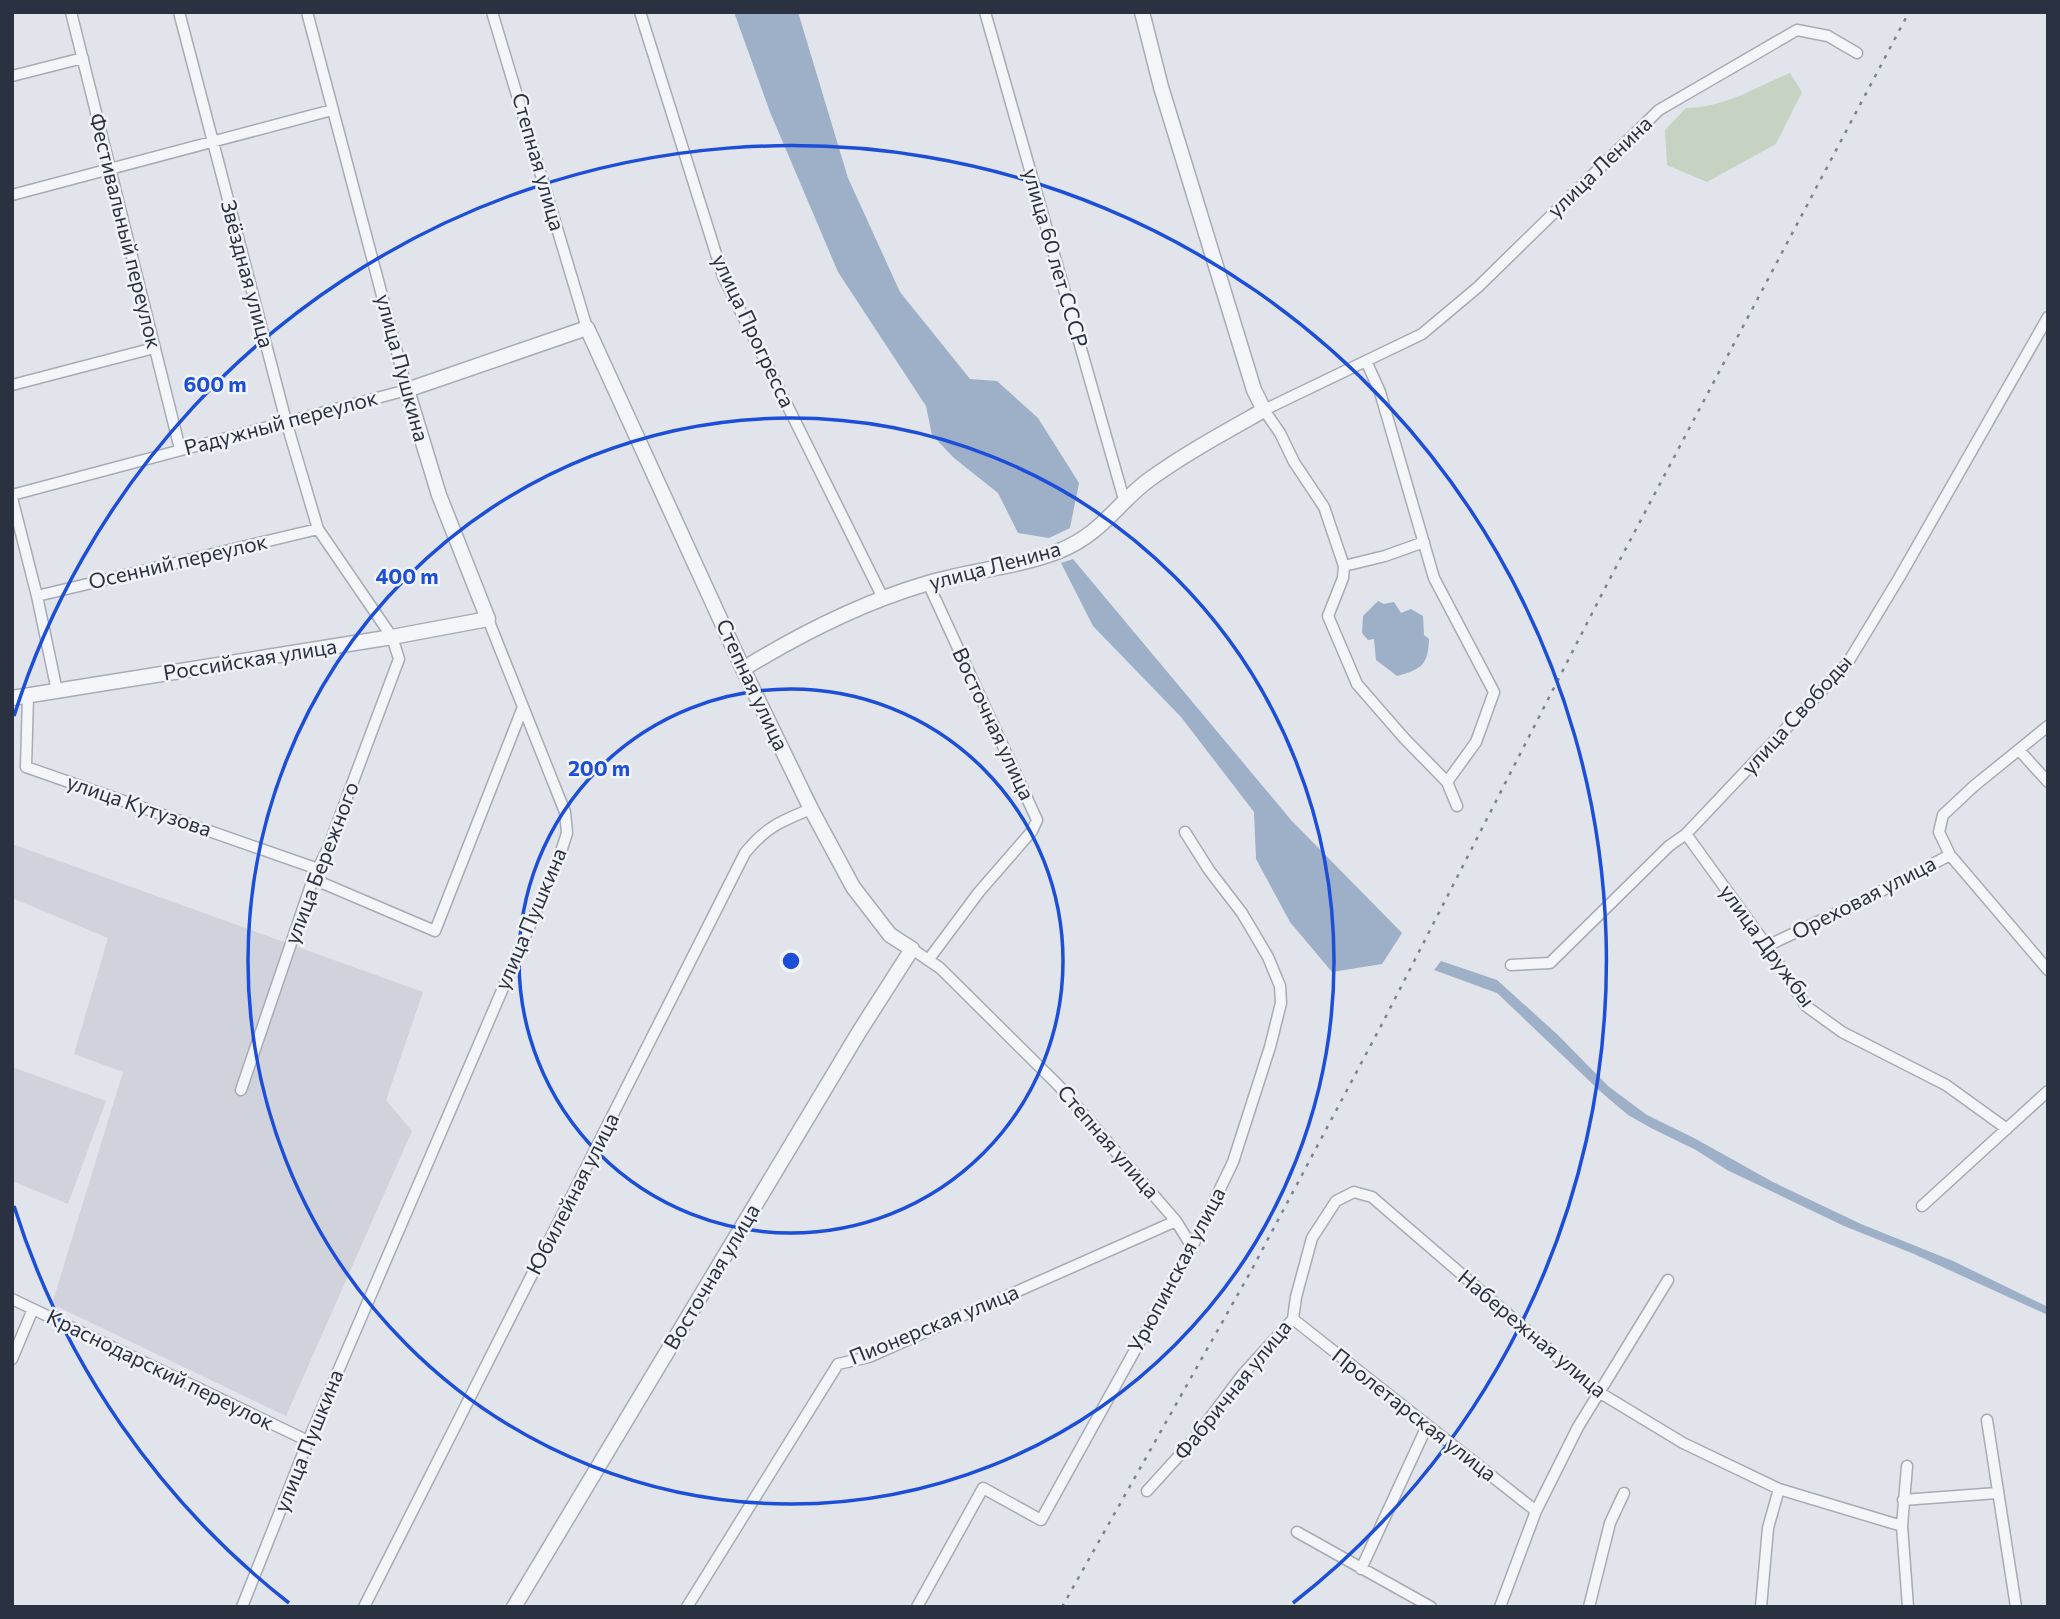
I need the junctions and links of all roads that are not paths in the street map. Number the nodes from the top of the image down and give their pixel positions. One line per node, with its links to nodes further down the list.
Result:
1 (71, 12): 9 (street, Фестивальный переулок)
2 (179, 12): 12 (street, Звёздная улица)
3 (307, 12): 11 (street, улица Пушкина)
4 (492, 12): 16 (street, Степная улица)
5 (640, 12): 31 (street, улица Прогресса)
6 (985, 12): 25 (street, улица 60 лет СССР)
7 (1142, 12): 21 (street)
8 (1857, 53): 18 (street, улица Ленина)
9 (82, 58): 10 (street); 13 (street, Фестивальный переулок)
10 (12, 76)
11 (332, 110): 12 (street); 20 (street, улица Пушкина)
12 (211, 142): 13 (street); 22 (street, Звёздная улица)
13 (110, 169): 14 (street); 17 (street, Фестивальный переулок)
14 (12, 195)
15 (2048, 317): 46 (street, улица Свободы)
16 (587, 328): 20 (street, Радужный переулок); 34 (street, Степная улица)
17 (154, 348): 19 (street); 23 (street, Фестивальный переулок)
18 (1366, 361): 21 (street, улица Ленина); 27 (street)
19 (12, 385)
20 (407, 390): 22 (street, Радужный переулок); 32 (street, улица Пушкина)
21 (1264, 410): 25 (street, улица Ленина); 28 (street)
22 (286, 421): 23 (street, Радужный переулок); 26 (street, Звёздная улица)
23 (180, 449): 24 (street, Радужный переулок)
24 (12, 497): 30 (street)
25 (1125, 503): 29 (street, улица Ленина)
26 (318, 529): 30 (street, Осенний переулок); 33 (street, Звёздная улица)
27 (1424, 542): 28 (street); 41 (street)
28 (1344, 566): 41 (street)
29 (928, 583): 31 (street, улица Ленина); 52 (street, Восточная улица)
30 (37, 596): 35 (street)
31 (883, 598): 34 (street, улица Ленина)
32 (488, 619): 33 (street, Российская улица); 38 (street, улица Пушкина)
33 (392, 637): 35 (street, Российская улица); 48 (street, улица Бережного)
34 (743, 669): 44 (street, Степная улица)
35 (57, 691): 36 (street, Российская улица)
36 (27, 696): 37 (street, Российская улица); 48 (street, улица Кутузова)
37 (12, 698)
38 (523, 708): 49 (street); 70 (street, улица Пушкина)
39 (2048, 726): 40 (street, Ореховая улица)
40 (2019, 750): 42 (street); 47 (street, Ореховая улица)
41 (1447, 782): 43 (street)
42 (2048, 782)
43 (1457, 806)
44 (811, 809): 51 (street, Степная улица); 82 (street, Юбилейная улица)
45 (1185, 832): 61 (street, Урюпинская улица)
46 (1686, 834): 50 (street, улица Дружбы); 53 (street, улица Свободы)
47 (1950, 855): 50 (street, Ореховая улица); 54 (street)
48 (318, 869): 49 (street, улица Бережного)
49 (313, 879): 55 (street, улица Бережного)
50 (1767, 946): 57 (street, улица Дружбы)
51 (912, 949): 52 (street, Степная улица); 83 (street, Восточная улица)
52 (929, 959): 60 (street, Степная улица)
53 (1511, 964)
54 (2048, 970)
55 (241, 1090)
56 (2048, 1091): 57 (street)
57 (2007, 1129): 59 (street)
58 (1372, 1197): 65 (street, Фабричная улица); 67 (street, Набережная улица)
59 (1922, 1206)
60 (1177, 1221): 61 (street, Степная улица); 84 (street, Пионерская улица)
61 (1192, 1247): 85 (street, Урюпинская улица)
62 (1668, 1280): 67 (street)
63 (12, 1299): 64 (street, Краснодарский переулок)
64 (33, 1309): 66 (street); 70 (street, Краснодарский переулок)
65 (1293, 1319): 69 (street, Пролетарская улица); 73 (street, Фабричная улица)
66 (12, 1359)
67 (1597, 1391): 72 (street, Набережная улица); 77 (street)
68 (1987, 1420): 75 (street)
69 (1427, 1426): 77 (street, Пролетарская улица); 80 (street)
70 (308, 1441): 81 (street, улица Пушкина)
71 (1907, 1466): 76 (street)
72 (1779, 1489): 78 (street, Набережная улица); 89 (street)
73 (1147, 1491)
74 (1624, 1493): 88 (street)
75 (1997, 1493): 76 (street); 91 (street)
76 (1903, 1500): 78 (street)
77 (1536, 1511): 87 (street)
78 (1902, 1526): 90 (street)
79 (1297, 1532): 80 (street)
80 (1361, 1569): 86 (street)
81 (242, 1607)
82 (364, 1607)
83 (514, 1607)
84 (687, 1607)
85 (917, 1607)
86 (1431, 1607)
87 (1500, 1607)
88 (1589, 1607)
89 (1761, 1607)
90 (1909, 1607)
91 (2016, 1607)

